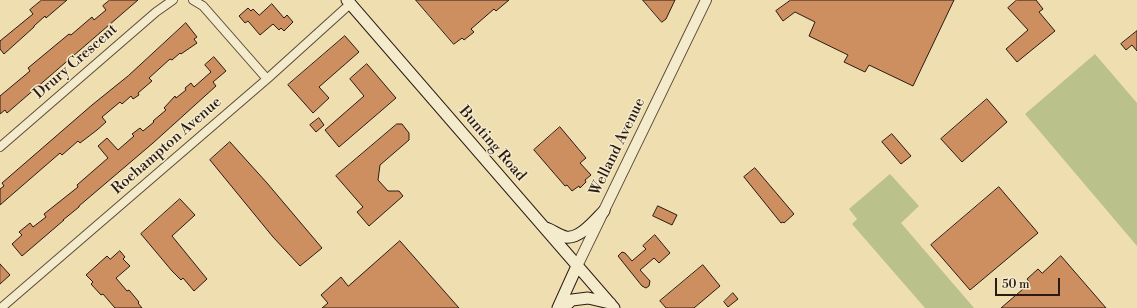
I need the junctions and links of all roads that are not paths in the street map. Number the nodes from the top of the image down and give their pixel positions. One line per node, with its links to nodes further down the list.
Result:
1 (173, 0): 6 (street, Drury Crescent)
2 (193, 0): 5 (street)
3 (706, 0): 7 (street, Welland Avenue)
4 (348, 2): 5 (street, Roehampton Avenue); 8 (main road, Bunting Road)
5 (267, 79): 11 (street, Roehampton Avenue)
6 (0, 147)
7 (604, 211): 8 (main road); 9 (street, Welland Avenue)
8 (543, 226): 9 (main road, Bunting Road)
9 (577, 266): 10 (main road, Bunting Road); 12 (main road, Welland Avenue)
10 (612, 306): 13 (main road)
11 (1, 308)
12 (558, 308)
13 (563, 308)

